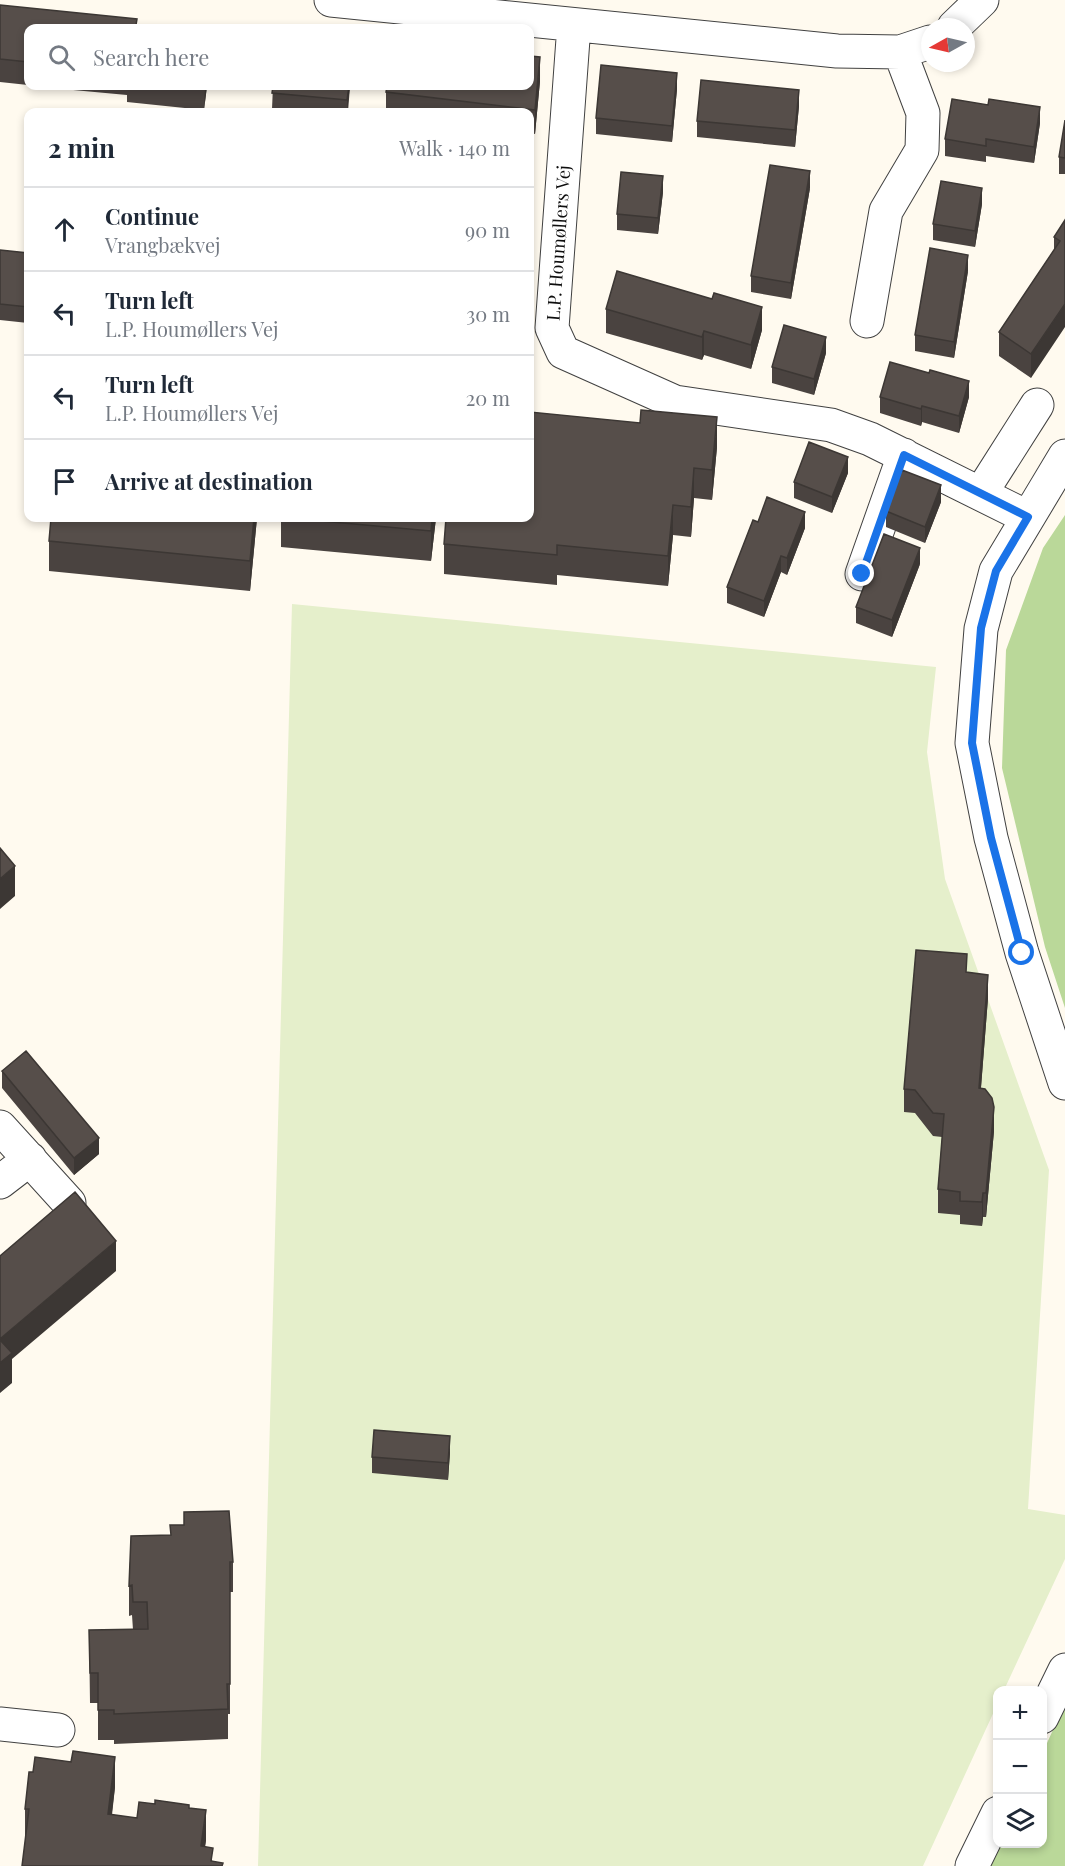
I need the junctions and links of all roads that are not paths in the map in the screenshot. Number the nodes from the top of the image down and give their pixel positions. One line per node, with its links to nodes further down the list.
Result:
1 (331, 0): 4 (street)
2 (982, 0): 3 (street)
3 (963, 18)
4 (574, 25): 5 (street); 8 (street, L.P. Houmøllers Vej)
5 (915, 47): 6 (street)
6 (867, 321)
7 (1037, 405): 10 (street)
8 (904, 455): 10 (street, L.P. Houmøllers Vej); 12 (street)
9 (1065, 456): 11 (street)
10 (981, 493): 11 (street, L.P. Houmøllers Vej)
11 (1028, 517): 13 (street)
12 (862, 574)
13 (1065, 1083)
14 (0, 1127): 15 (street)
15 (30, 1159): 16 (street); 17 (street)
16 (0, 1182)
17 (69, 1203)
18 (1065, 1670): 19 (street)
19 (1047, 1708)
20 (0, 1725): 21 (street)
21 (58, 1730)
22 (993, 1823): 23 (street)
23 (972, 1866)

